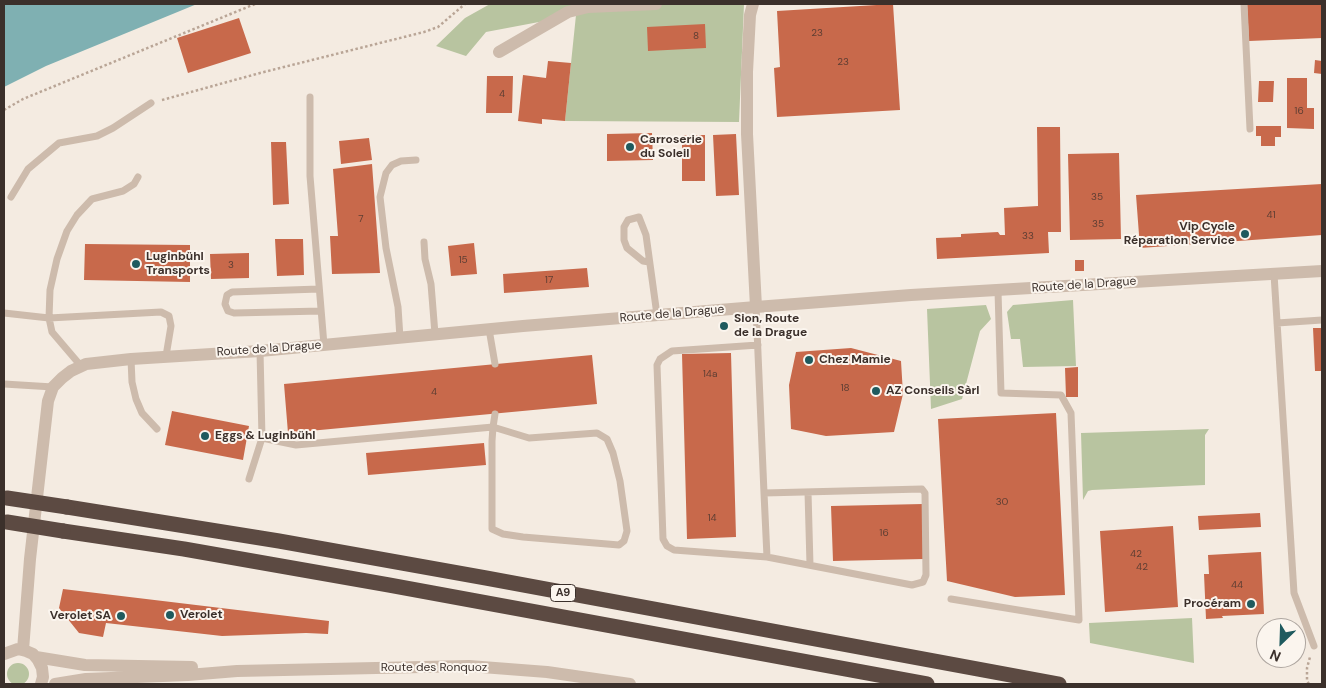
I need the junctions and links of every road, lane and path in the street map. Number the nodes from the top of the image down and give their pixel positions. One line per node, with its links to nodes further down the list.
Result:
1 (255, 4): 9 (path)
2 (465, 4): 8 (path)
3 (656, 4): 6 (street)
4 (753, 4): 20 (street)
5 (1244, 4): 10 (lane)
6 (499, 52)
7 (310, 98): 18 (lane)
8 (151, 103): 13 (lane)
9 (4, 110)
10 (1250, 130)
11 (416, 160): 29 (lane)
12 (138, 178): 24 (lane)
13 (11, 197)
14 (424, 242): 28 (lane)
15 (649, 262): 15 (lane); 23 (lane)
16 (1322, 271): 17 (street, Route de la Drague)
17 (1274, 274): 19 (street, Route de la Drague); 26 (lane)
18 (320, 289): 21 (lane); 21 (lane)
19 (998, 291): 20 (street, Route de la Drague); 50 (lane)
20 (756, 307): 23 (street, Route de la Drague); 31 (lane)
21 (322, 311): 30 (lane)
22 (4, 313): 24 (lane)
23 (657, 315): 27 (street, Route de la Drague)
24 (49, 318): 33 (lane); 36 (lane)
25 (1322, 320): 26 (lane)
26 (1277, 323): 51 (lane)
27 (489, 329): 28 (street, Route de la Drague); 35 (lane)
28 (435, 334): 29 (street, Route de la Drague)
29 (400, 338): 30 (street, Route de la Drague)
30 (324, 345): 32 (street, Route de la Drague)
31 (758, 345): 45 (lane); 48 (lane)
32 (260, 351): 33 (street, Route de la Drague); 42 (lane)
33 (166, 356): 34 (street, Route de la Drague)
34 (131, 359): 36 (street, Route de la Drague); 41 (lane)
35 (495, 364)
36 (81, 366): 38 (street, Route de la Drague)
37 (4, 384): 38 (lane)
38 (53, 387): 52 (street)
39 (495, 414): 40 (lane)
40 (493, 427): 40 (lane); 42 (lane)
41 (157, 429)
42 (262, 438): 43 (lane)
43 (249, 479)
44 (808, 492): 45 (lane); 49 (lane); 49 (lane)
45 (764, 493): 48 (lane)
46 (6, 498): 60 (highway, A9, bridge)
47 (5, 522): 59 (highway, A9, bridge)
48 (767, 557): 49 (lane)
49 (810, 565)
50 (951, 599)
51 (1314, 646): 61 (path)
52 (23, 650): 53 (street); 54 (street, Route des Ronquoz)
53 (4, 654)
54 (36, 657): 55 (street, Route des Ronquoz); 56 (street)
55 (237, 671): 57 (street, Route des Ronquoz); 58 (street, Route des Ronquoz)
56 (41, 684)
57 (55, 684)
58 (630, 684)
59 (927, 684)
60 (1059, 684)
61 (1309, 684)

